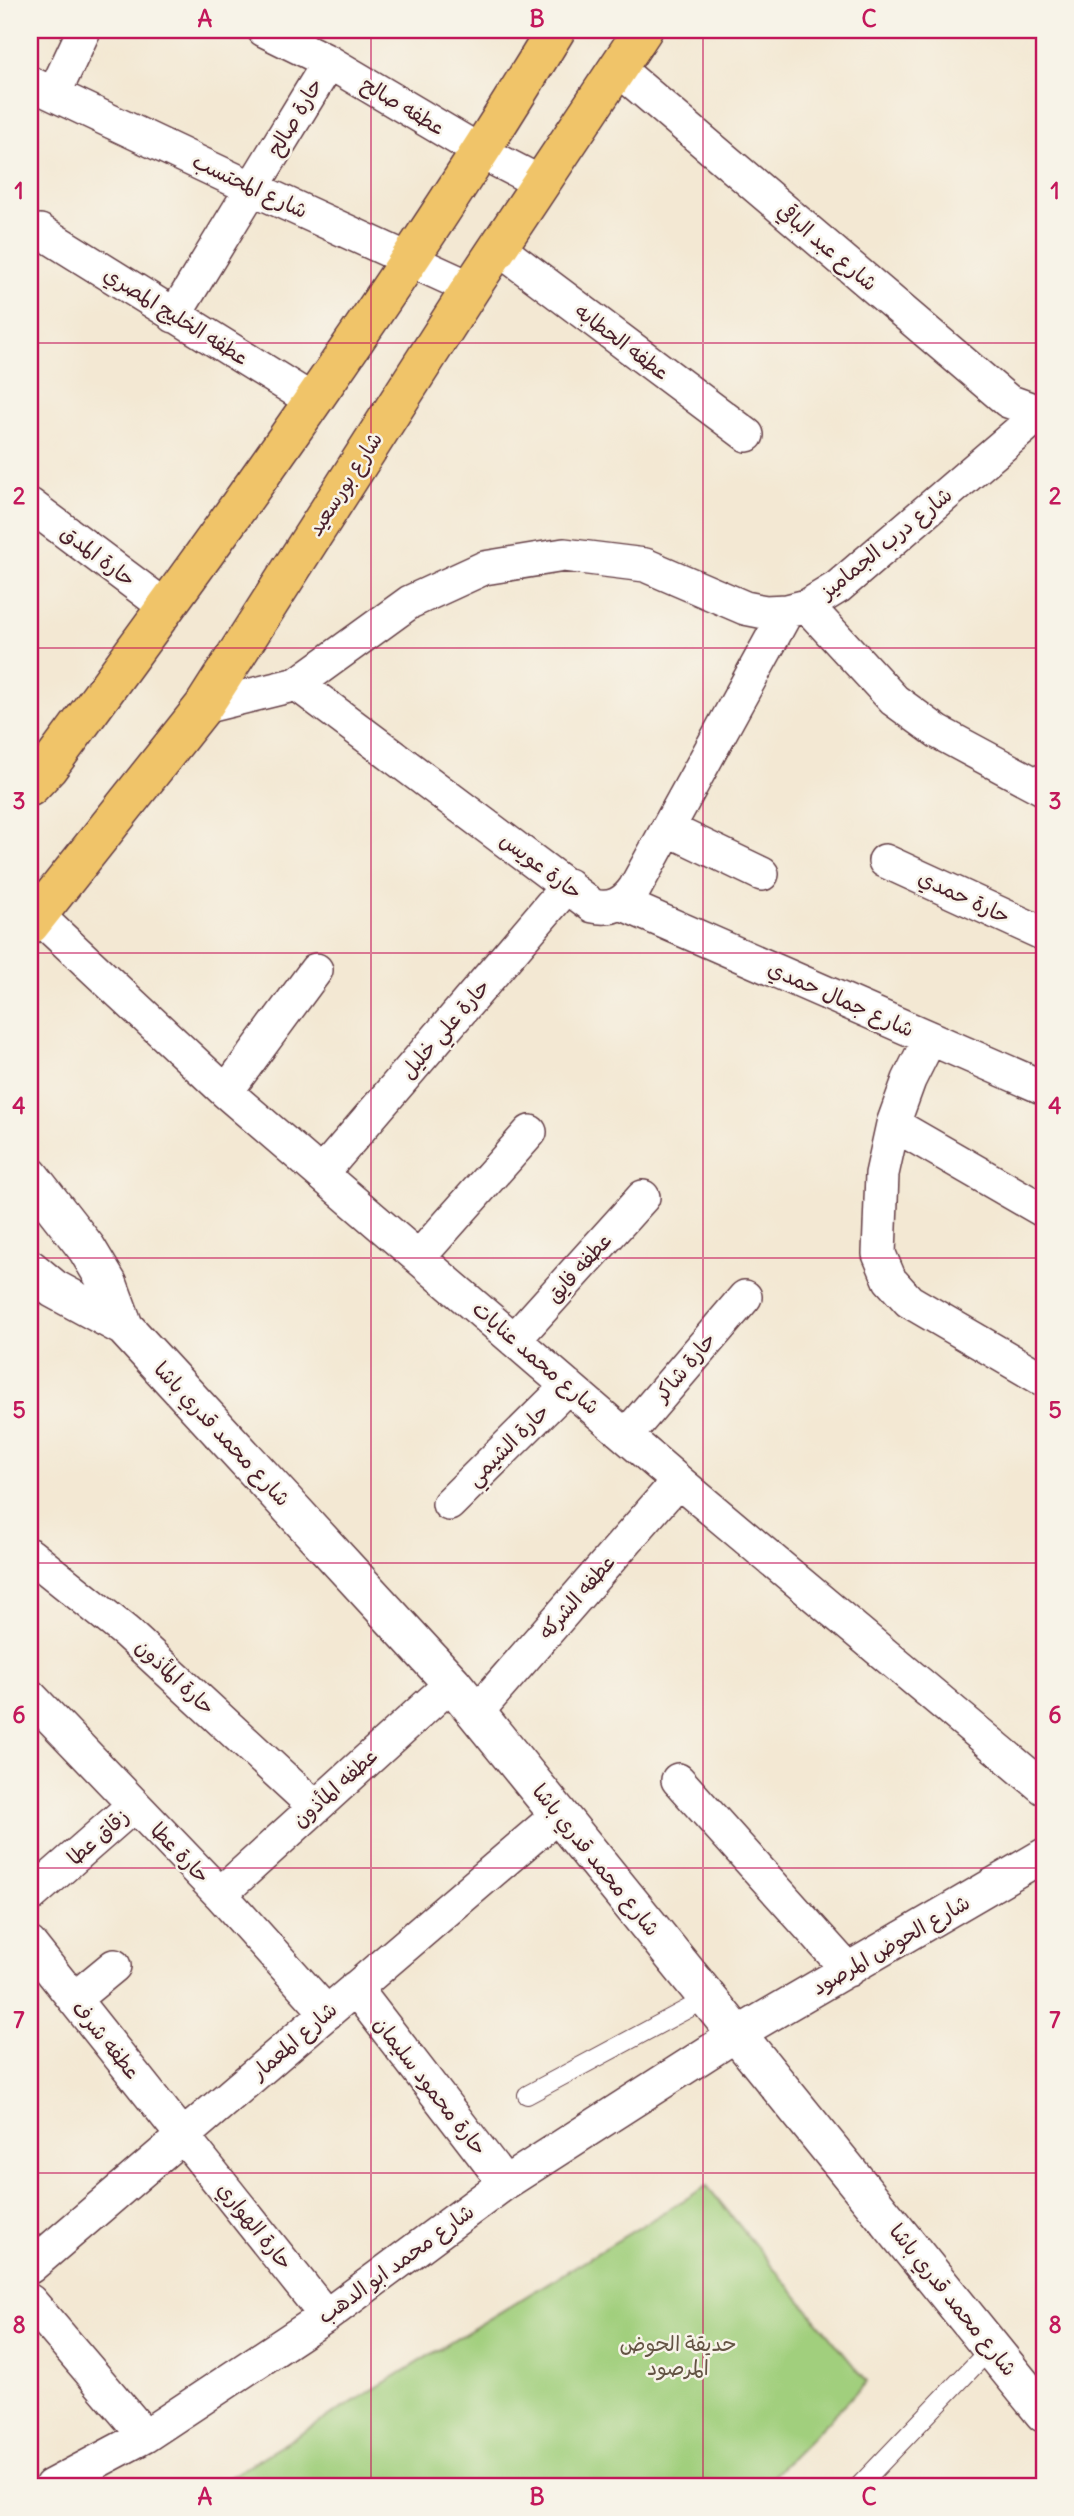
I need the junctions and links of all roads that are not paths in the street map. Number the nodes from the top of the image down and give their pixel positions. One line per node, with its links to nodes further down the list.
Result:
1 (84, 30): 7 (street)
2 (266, 30): 5 (street, عطفه صالح)
3 (556, 30): 8 (main road)
4 (643, 30): 6 (main road, شارع بورسعيد)
5 (329, 62): 8 (street, عطفه صالح); 10 (street, حارة صالح)
6 (617, 68): 9 (main road, شارع بورسعيد); 17 (street, شارع عبد الباقي)
7 (42, 89): 10 (street, شارع المحتسب)
8 (481, 152): 9 (street, عطفه صالح); 13 (main road)
9 (541, 183): 12 (main road, شارع بورسعيد)
10 (252, 188): 13 (street, شارع المحتسب); 15 (street, حارة صالح)
11 (40, 231): 15 (street, عطفه الخليج المصري)
12 (498, 248): 14 (main road, شارع بورسعيد); 18 (street, عطفه الحطابه)
13 (411, 259): 14 (street, شارع المحتسب); 16 (main road)
14 (471, 288): 23 (main road, شارع بورسعيد)
15 (174, 316): 16 (street, عطفه الخليج المصري)
16 (313, 401): 20 (main road)
17 (1043, 413): 21 (street, شارع درب الجماميز)
18 (747, 435)
19 (30, 505): 20 (street, حارة المدق)
20 (166, 607): 24 (main road)
21 (797, 608): 22 (street); 25 (street); 26 (street)
22 (297, 684): 23 (street); 29 (street, حارة عويس)
23 (203, 706): 31 (main road, شارع بورسعيد)
24 (36, 770)
25 (1044, 789)
26 (668, 829): 28 (street); 30 (street)
27 (885, 860): 32 (street, حارة حمدي)
28 (762, 874)
29 (568, 886): 30 (street, حارة عويس); 39 (street, حارة علي خليل)
30 (621, 903): 34 (street, شارع جمال حمدي)
31 (34, 920): 36 (street, شارع محمد عنايات)
32 (1044, 934)
33 (316, 970): 36 (street)
34 (930, 1038): 35 (street); 37 (street, شارع جمال حمدي)
35 (1044, 1088)
36 (226, 1091): 39 (street, شارع محمد عنايات)
37 (893, 1124): 42 (street); 48 (street, شارع جمال حمدي)
38 (530, 1132): 43 (street)
39 (321, 1173): 43 (street, شارع محمد عنايات)
40 (30, 1175): 46 (street, شارع محمد قدري باشا)
41 (643, 1197): 47 (street, عطفه فايق)
42 (1044, 1211)
43 (419, 1257): 47 (street, شارع محمد عنايات)
44 (30, 1269): 46 (street, شارع محمد قدري باشا)
45 (745, 1297): 50 (street, حارة شاكر)
46 (124, 1327): 54 (street, شارع محمد قدري باشا)
47 (514, 1340): 49 (street, شارع محمد عنايات)
48 (1044, 1380)
49 (568, 1386): 50 (street, شارع محمد عنايات); 52 (street, حارة الشيمي)
50 (626, 1436): 51 (street, شارع محمد عنايات)
51 (678, 1481): 56 (street, عطفه الشركه); 58 (street, شارع محمد عنايات)
52 (449, 1504)
53 (30, 1555): 60 (street, حارة المأذون)
54 (452, 1683): 56 (street, شارع محمد قدري باشا); 60 (street, عطفه المأذون)
55 (30, 1696): 59 (street, حارة عطا)
56 (476, 1713): 61 (street, شارع محمد قدري باشا)
57 (678, 1780): 67 (street)
58 (1044, 1788)
59 (134, 1805): 63 (street, حارة عطا); 64 (street, زقاق عطا)
60 (315, 1807): 63 (street, عطفه المأذون)
61 (559, 1814): 68 (street, شارع المعمار); 69 (street, شارع محمد قدري باشا)
62 (1044, 1855): 67 (street, شارع الحوض المرصود)
63 (220, 1894): 71 (street, حارة عطا)
64 (30, 1896)
65 (30, 1944): 70 (street, عطفه شرف)
66 (114, 1966): 70 (street)
67 (848, 1970): 72 (street, شارع الحوض المرصود)
68 (355, 1988): 71 (street, شارع المعمار); 75 (street, حارة محمود سليمان)
69 (708, 1998): 72 (street, شارع محمد قدري باشا); 73 (lane)
70 (74, 2000): 74 (street, عطفه شرف)
71 (327, 2013): 74 (street, شارع المعمار)
72 (737, 2034): 75 (street, شارع محمد ابو الدهب); 79 (street, شارع محمد قدري باشا)
73 (527, 2095)
74 (183, 2136): 76 (street, شارع المعمار); 78 (street, حارة الهواري)
75 (505, 2183): 78 (street, شارع محمد ابو الدهب)
76 (30, 2267)
77 (35, 2315): 81 (street)
78 (326, 2316): 81 (street, شارع محمد ابو الدهب)
79 (992, 2348): 80 (street, شارع محمد قدري باشا); 83 (lane)
80 (1038, 2394)
81 (145, 2436): 82 (street, شارع محمد ابو الدهب)
82 (51, 2486)
83 (859, 2486)

